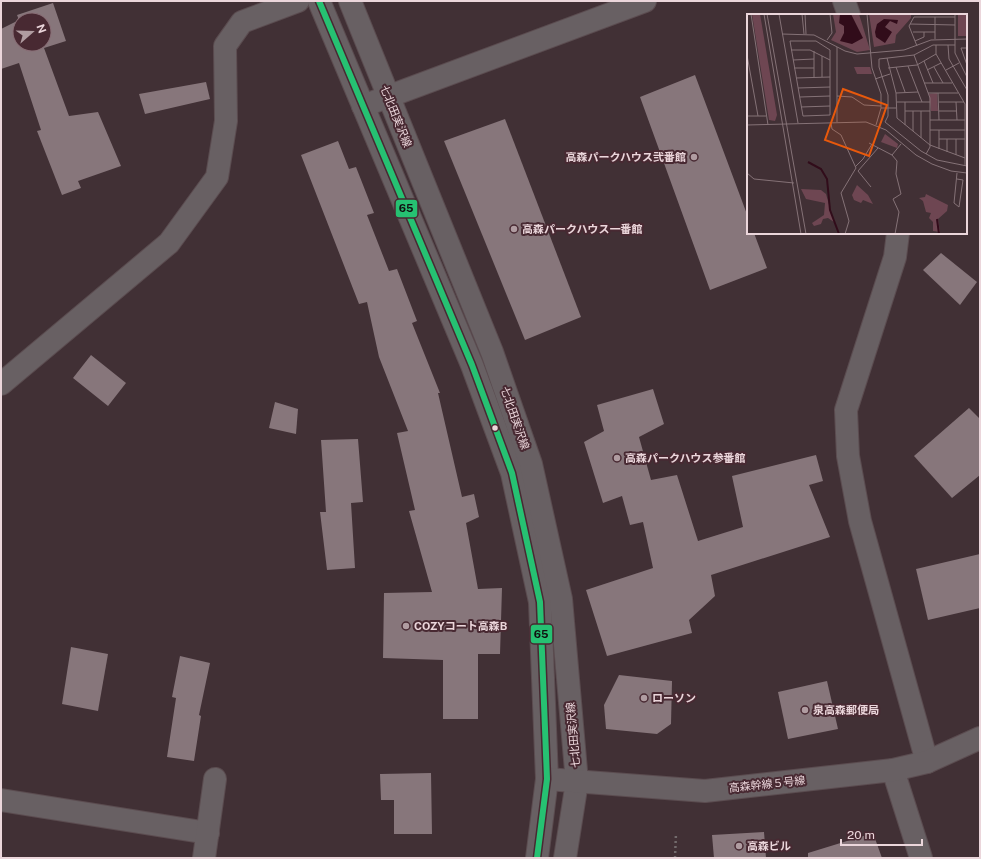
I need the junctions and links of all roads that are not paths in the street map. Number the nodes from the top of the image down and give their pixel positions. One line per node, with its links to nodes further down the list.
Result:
1 (298, 1): 10 (street)
2 (319, 1): 8 (street)
3 (350, 1): 7 (street, 七北田実沢線)
4 (646, 1): 7 (street)
5 (844, 1): 6 (street)
6 (849, 14)
7 (388, 96): 8 (street); 16 (street, 七北田実沢線)
8 (363, 106): 15 (street)
9 (898, 234): 12 (street)
10 (1, 384)
11 (980, 738): 12 (street, 高森幹線５号線)
12 (927, 762): 13 (street, 高森幹線５号線)
13 (893, 770): 16 (street, 高森幹線５号線); 22 (street)
14 (215, 779): 18 (street)
15 (547, 779): 16 (street, 高森幹線５号線); 20 (street)
16 (577, 782): 21 (street, 七北田実沢線)
17 (1, 800): 18 (street)
18 (208, 833): 19 (street)
19 (204, 858)
20 (537, 858)
21 (565, 858)
22 (921, 858)

